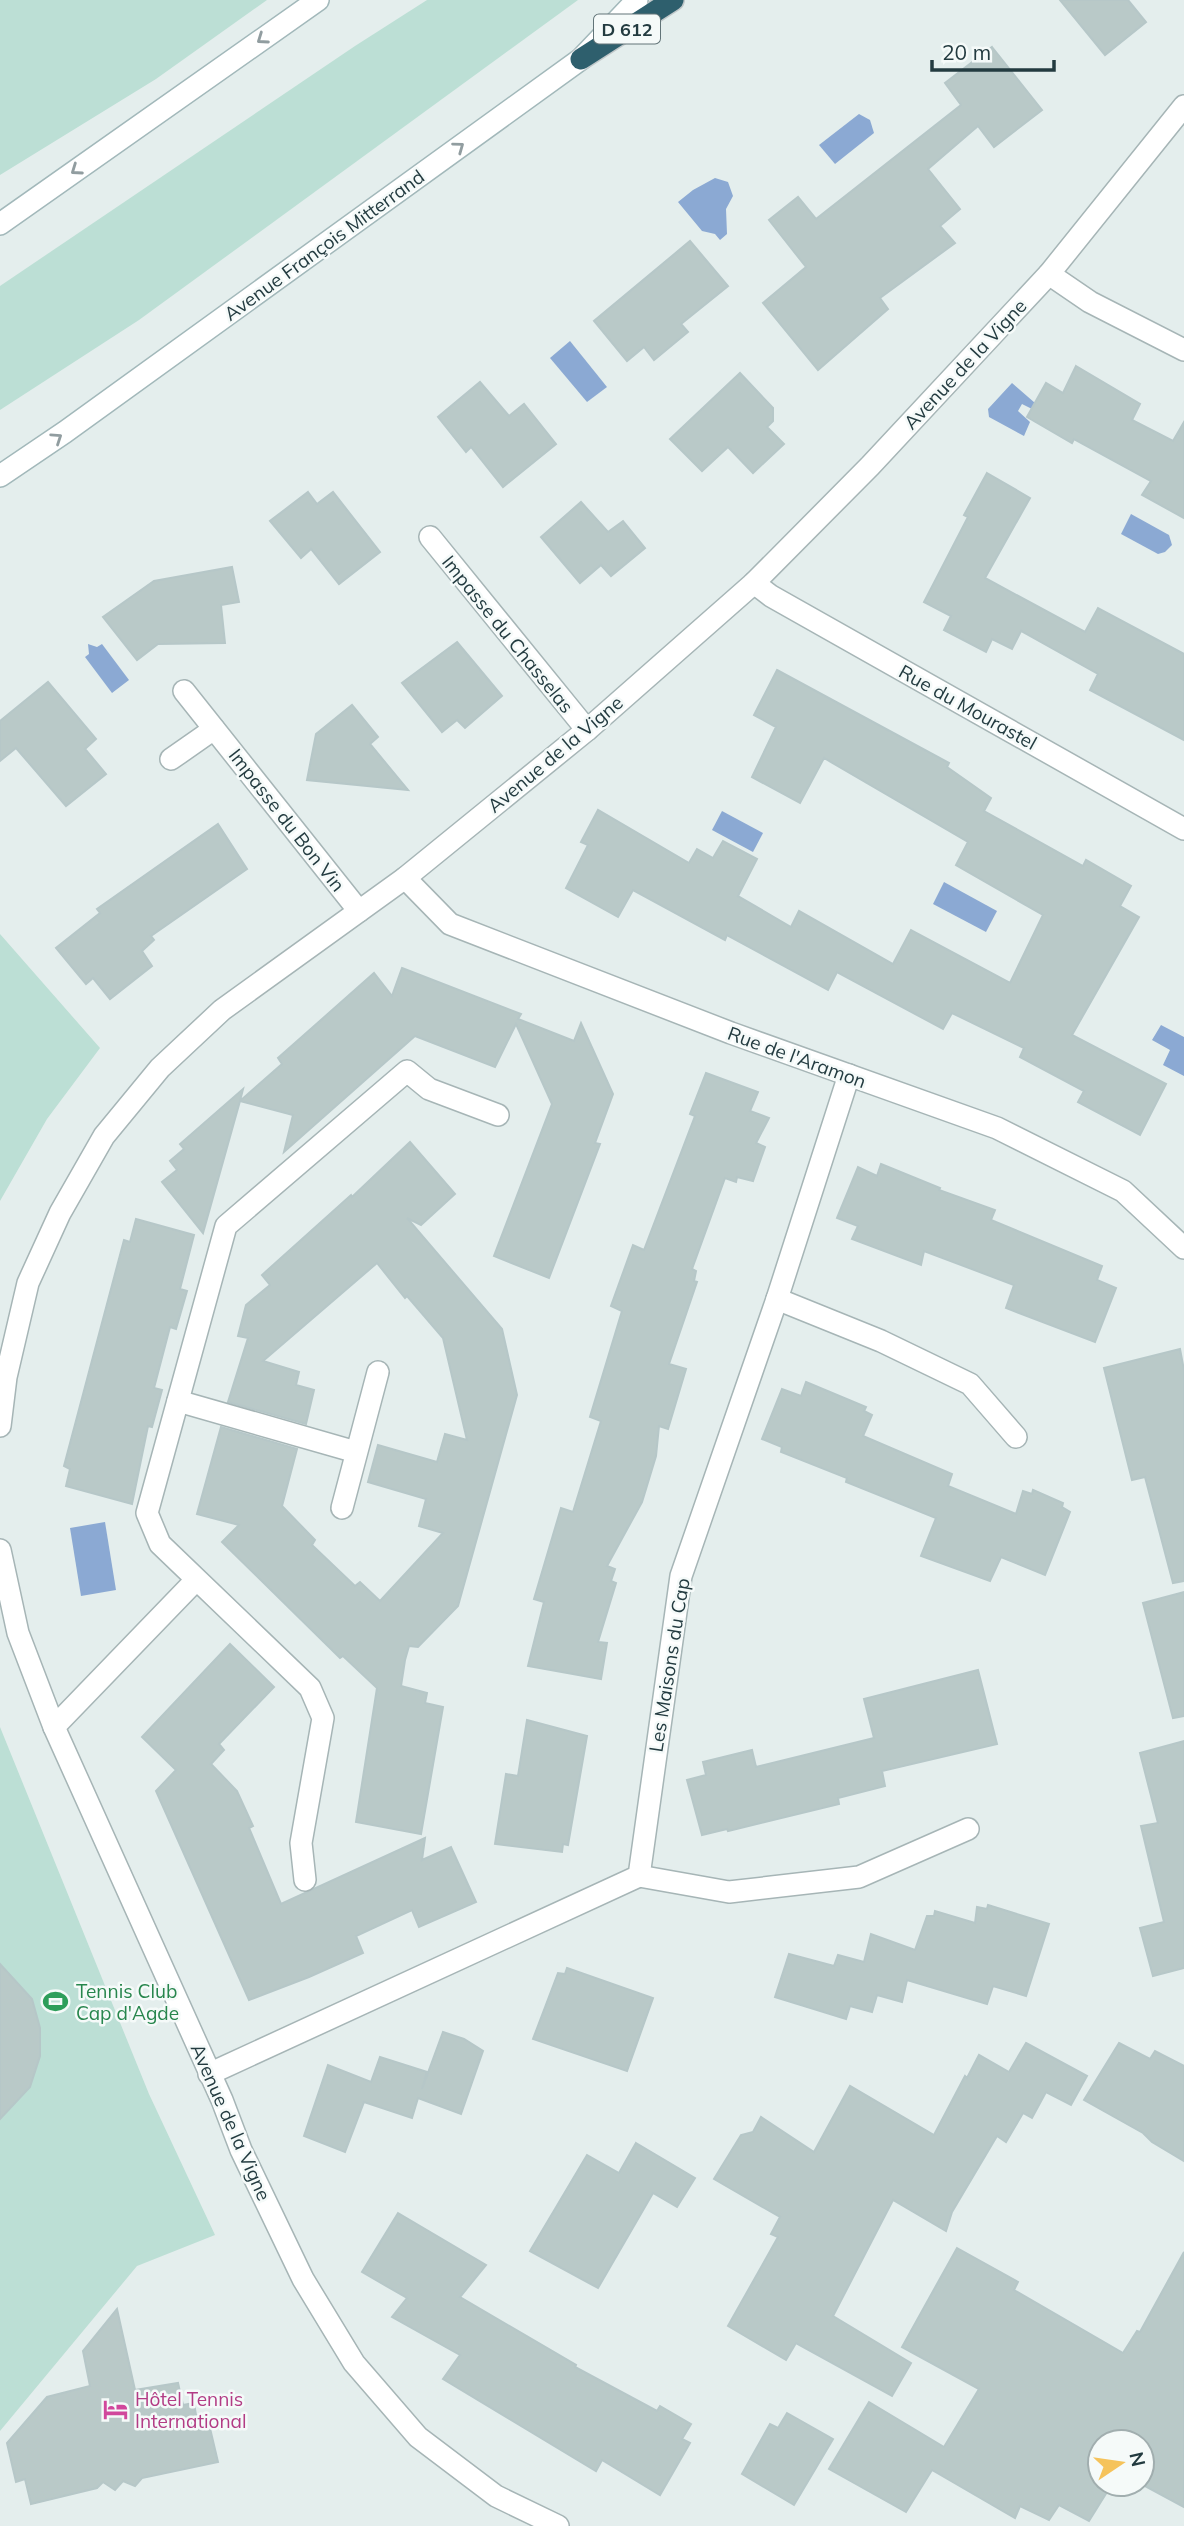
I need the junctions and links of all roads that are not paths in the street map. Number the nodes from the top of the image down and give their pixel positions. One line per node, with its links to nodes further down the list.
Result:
1 (318, 0): 6 (street, one-way to 6)
2 (637, 0): 4 (street, Avenue François Mitterrand)
3 (673, 0): 4 (highway, D 612)
4 (581, 59): 9 (street, Avenue François Mitterrand, one-way to 4)
5 (1184, 106): 7 (street, Avenue de la Vigne)
6 (0, 224)
7 (1049, 274): 8 (street); 11 (street, Avenue de la Vigne)
8 (1184, 350)
9 (0, 476)
10 (430, 537): 14 (street, Impasse du Chasselas)
11 (754, 583): 14 (street, Avenue de la Vigne); 16 (street, Rue du Mourastel)
12 (184, 691): 13 (street, Impasse du Bon Vin)
13 (214, 729): 15 (street); 18 (street, Impasse du Bon Vin)
14 (587, 730): 17 (street, Avenue de la Vigne)
15 (172, 759)
16 (1184, 829)
17 (405, 878): 18 (street, Avenue de la Vigne); 19 (street, Rue de l'Aramon)
18 (359, 911): 25 (street, Avenue de la Vigne)
19 (849, 1075): 21 (street, Rue de l'Aramon); 22 (street, Les Maisons du Cap)
20 (498, 1115): 24 (street)
21 (1184, 1248)
22 (777, 1299): 26 (street); 33 (street, Les Maisons du Cap)
23 (378, 1372): 27 (street)
24 (178, 1401): 27 (street); 30 (street)
25 (0, 1426)
26 (1016, 1437)
27 (356, 1452): 28 (street)
28 (342, 1508)
29 (0, 1550): 31 (street, Avenue de la Vigne)
30 (196, 1580): 31 (street); 34 (street)
31 (54, 1727): 35 (street, Avenue de la Vigne)
32 (968, 1829): 33 (street)
33 (639, 1877): 35 (street)
34 (305, 1880)
35 (209, 2074): 36 (street, Avenue de la Vigne)
36 (558, 2526)

